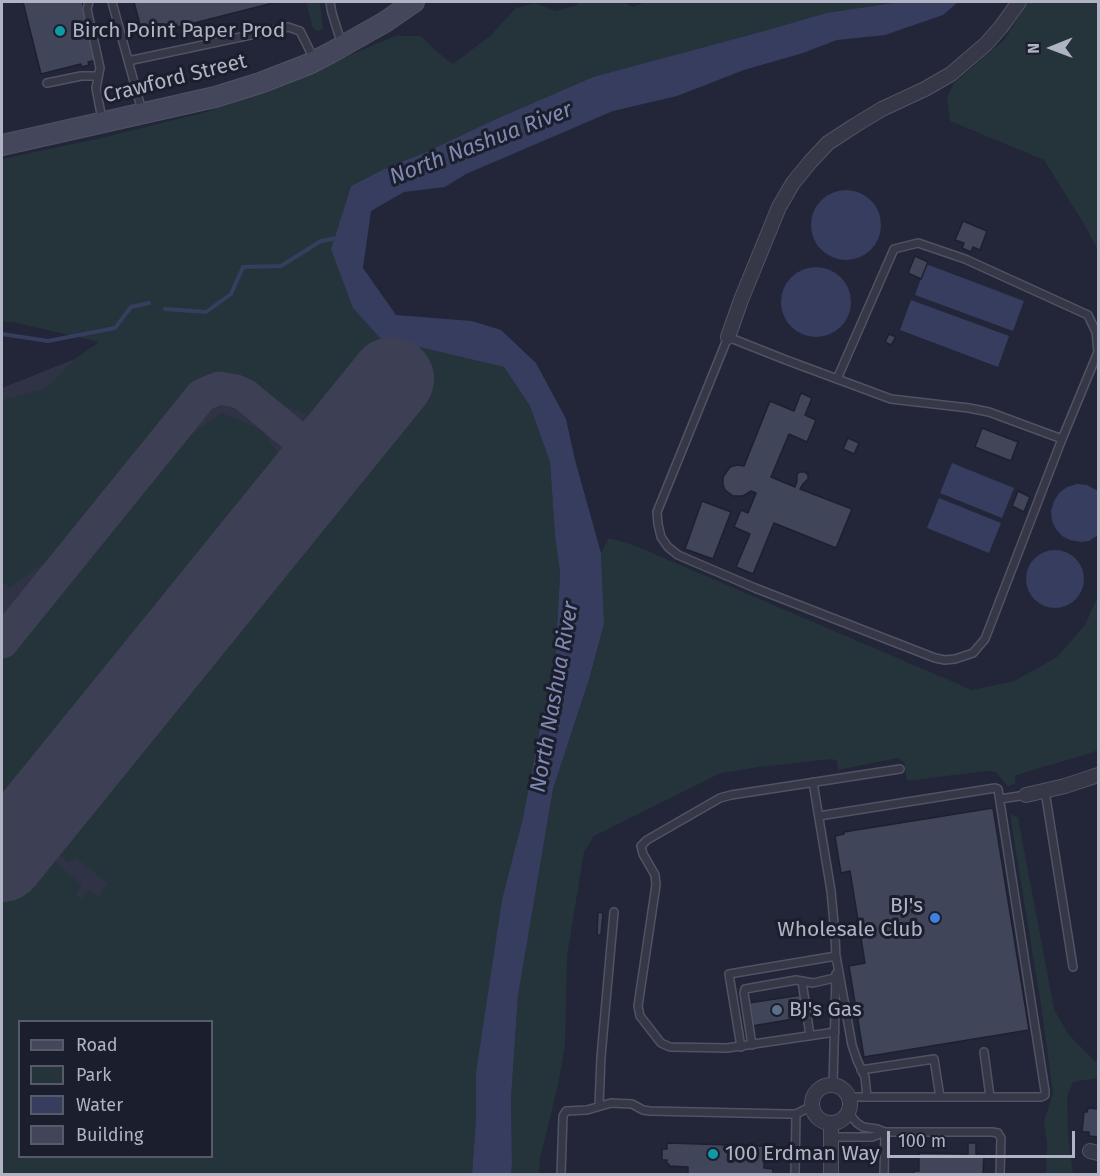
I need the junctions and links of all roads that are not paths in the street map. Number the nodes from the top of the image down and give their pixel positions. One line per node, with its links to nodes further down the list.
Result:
1 (89, 2): 9 (lane)
2 (112, 2): 7 (lane)
3 (330, 2): 6 (lane)
4 (414, 2): 6 (main road, Crawford Street)
5 (1019, 2): 14 (street)
6 (343, 46): 8 (main road, Crawford Street)
7 (128, 61): 8 (lane); 11 (lane)
8 (315, 61): 11 (main road, Crawford Street)
9 (98, 76): 10 (lane); 12 (lane)
10 (47, 83)
11 (142, 114): 12 (main road, Crawford Street)
12 (103, 122): 13 (main road, Crawford Street)
13 (2, 145)
14 (728, 337): 15 (lane); 16 (lane)
15 (837, 379): 16 (lane); 16 (lane)
16 (1062, 439)
17 (900, 769): 19 (lane)
18 (1098, 775): 20 (street)
19 (813, 782): 23 (lane); 32 (lane)
20 (1045, 791): 21 (street); 26 (lane)
21 (1026, 795): 22 (lane)
22 (1000, 799): 23 (lane); 38 (lane)
23 (819, 816): 25 (lane)
24 (614, 912): 40 (lane)
25 (836, 956): 27 (lane); 32 (lane)
26 (1074, 967)
27 (838, 977): 28 (lane); 29 (lane); 34 (lane)
28 (802, 981): 30 (lane); 31 (lane)
29 (835, 1032): 30 (lane); 35 (lane)
30 (810, 1036): 31 (lane)
31 (752, 1045): 32 (lane)
32 (741, 1047)
33 (984, 1052): 38 (lane)
34 (861, 1070): 36 (lane); 37 (lane)
35 (833, 1085): 39 (street); 41 (street)
36 (867, 1097): 37 (lane); 39 (lane)
37 (940, 1097): 38 (lane)
38 (990, 1097)
39 (849, 1103): 43 (street); 44 (lane)
40 (599, 1106): 42 (lane); 45 (lane)
41 (813, 1107): 42 (lane); 43 (street)
42 (796, 1114): 46 (lane)
43 (831, 1130): 44 (lane); 47 (street)
44 (885, 1132): 48 (lane); 49 (lane)
45 (561, 1174)
46 (795, 1174)
47 (831, 1174)
48 (884, 1174)
49 (1000, 1174)

